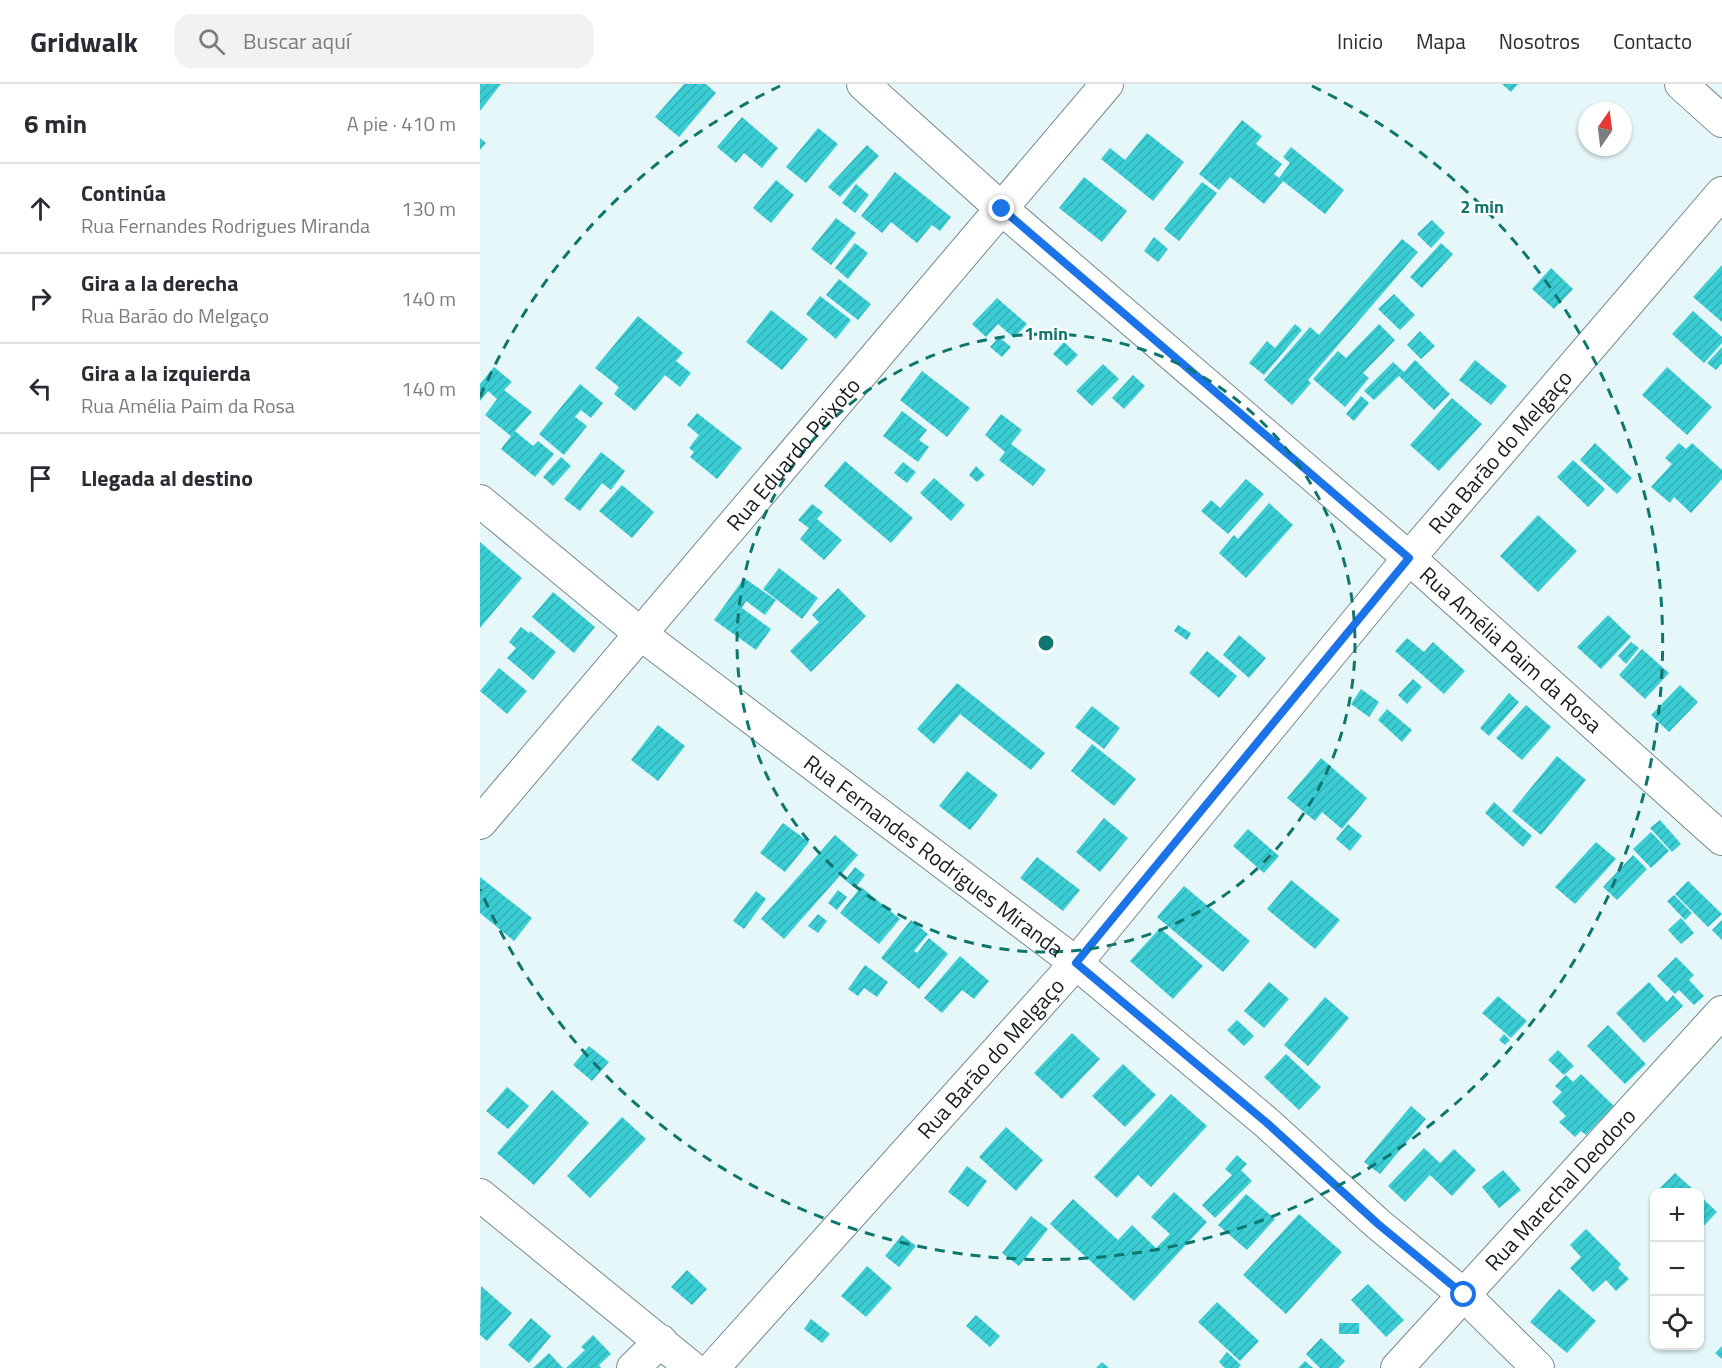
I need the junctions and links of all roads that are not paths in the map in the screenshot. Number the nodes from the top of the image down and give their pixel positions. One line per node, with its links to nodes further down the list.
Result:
1 (863, 84): 6 (street, Rua Amélia Paim da Rosa)
2 (1107, 84): 6 (street, Rua Eduardo Peixoto)
3 (1681, 84): 4 (street)
4 (1722, 121)
5 (1722, 193): 8 (street, Rua Barão do Melgaço)
6 (1002, 209): 8 (street, Rua Amélia Paim da Rosa); 9 (street, Rua Eduardo Peixoto)
7 (480, 501): 9 (street, Rua Fernandes Rodrigues Miranda)
8 (1409, 558): 11 (street, Rua Amélia Paim da Rosa); 12 (street, Rua Barão do Melgaço)
9 (642, 635): 10 (street, Rua Eduardo Peixoto); 12 (street, Rua Fernandes Rodrigues Miranda)
10 (480, 823)
11 (1722, 838)
12 (1076, 963): 15 (street, Rua Fernandes Rodrigues Miranda); 19 (street, Rua Barão do Melgaço)
13 (1722, 1012): 15 (street, Rua Marechal Deodoro)
14 (480, 1195): 16 (street)
15 (1464, 1295): 20 (street, Rua Marechal Deodoro); 21 (street, Rua Fernandes Rodrigues Miranda)
16 (661, 1341): 17 (street); 18 (street)
17 (633, 1368)
18 (692, 1368)
19 (713, 1368)
20 (1397, 1368)
21 (1538, 1368)

